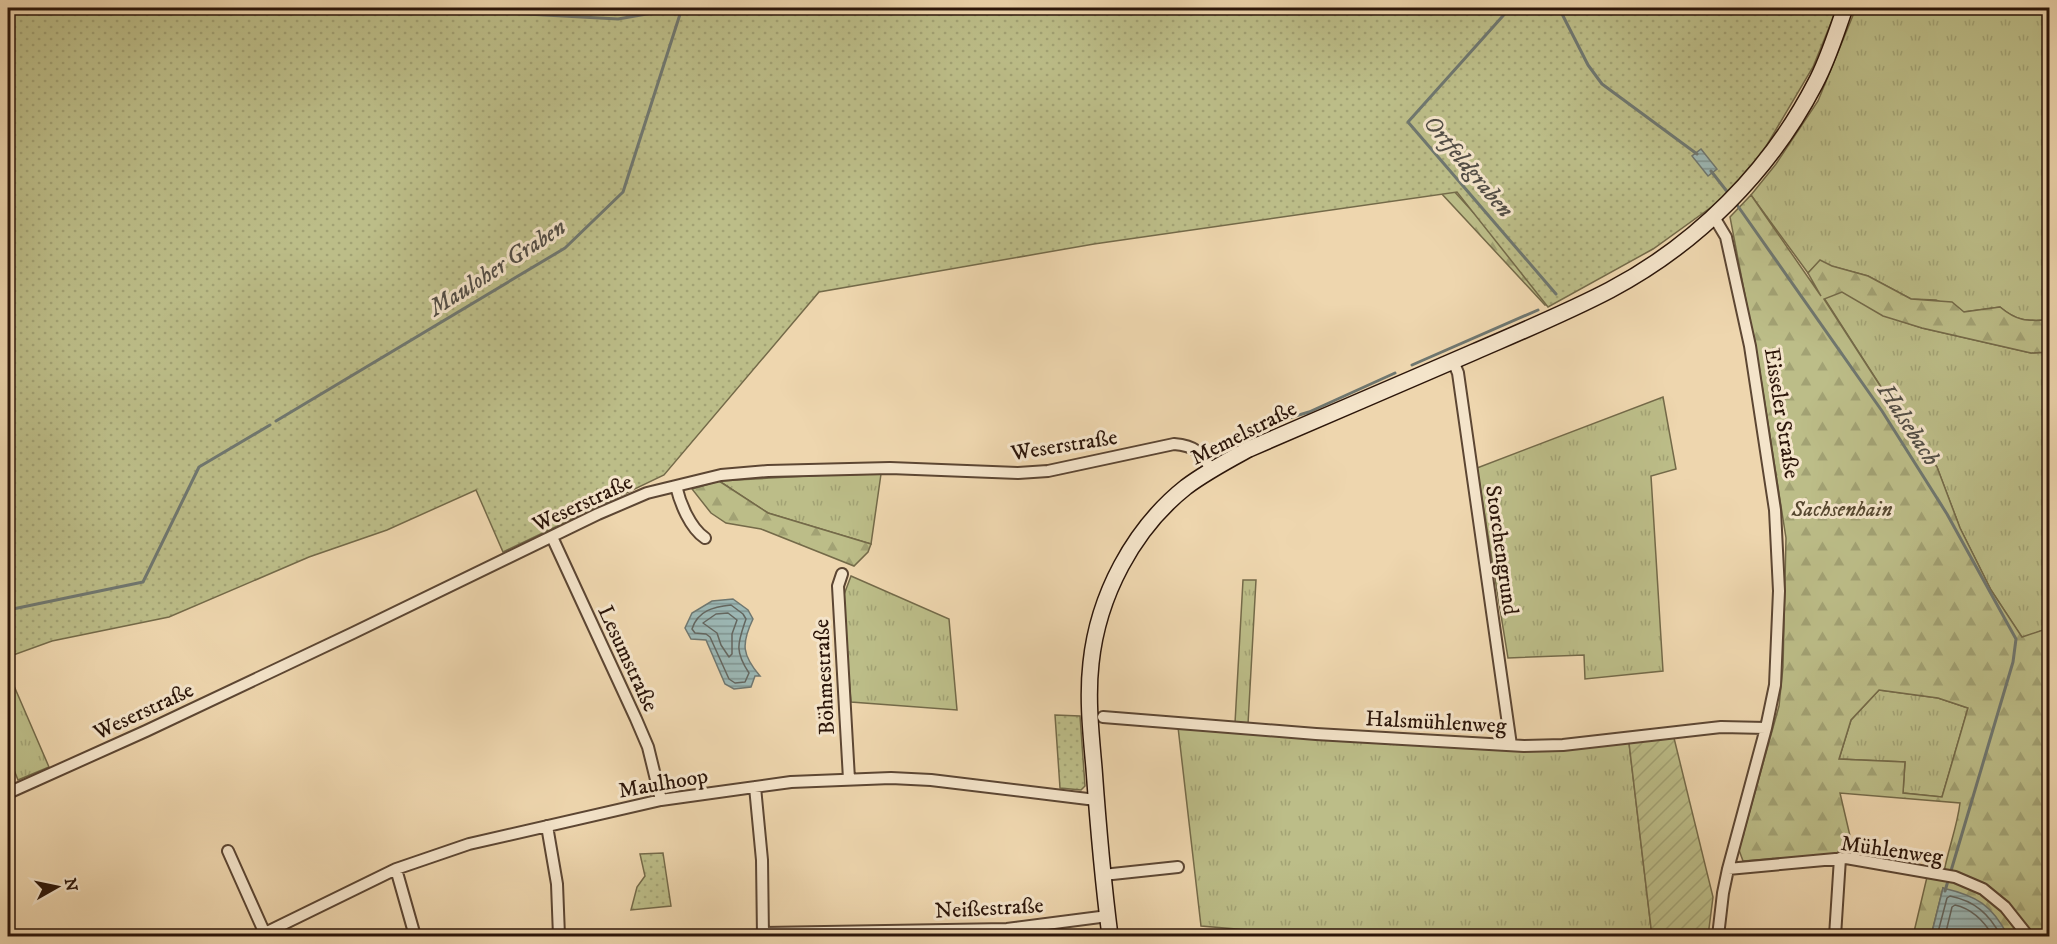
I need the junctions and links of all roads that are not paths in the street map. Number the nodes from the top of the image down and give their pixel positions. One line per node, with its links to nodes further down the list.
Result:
1 (1845, 8): 2 (street)
2 (1714, 217): 3 (street, Memelstraße); 10 (street, Eisseler Straße)
3 (1453, 361): 4 (street, Memelstraße); 11 (street, Storchengrund)
4 (1211, 469): 5 (street, Weserstraße); 16 (street, Memelstraße)
5 (676, 486): 6 (street, Weserstraße); 7 (street)
6 (552, 537): 14 (street, Weserstraße); 15 (street, Lesumstraße)
7 (705, 538)
8 (842, 574): 12 (street, Böhmestraße)
9 (1103, 717): 11 (street, Halsmühlenweg)
10 (1766, 728): 11 (street, Halsmühlenweg); 22 (street, Eisseler Straße)
11 (1511, 745)
12 (849, 779): 13 (street, Maulhoop); 16 (street, Maulhoop)
13 (755, 787): 15 (street, Maulhoop); 26 (street)
14 (8, 793)
15 (661, 800): 17 (street, Maulhoop)
16 (1096, 800): 23 (street, Memelstraße)
17 (547, 826): 21 (street, Maulhoop); 29 (street)
18 (228, 851): 27 (street)
19 (1840, 858): 22 (street, Mühlenweg); 32 (street); 33 (street, Mühlenweg)
20 (1178, 867): 23 (street)
21 (396, 869): 27 (street, Maulhoop); 28 (street)
22 (1728, 869): 31 (street, Eisseler Straße)
23 (1103, 875): 24 (street, Memelstraße)
24 (1108, 916): 25 (street, Neißestraße); 30 (street, Memelstraße)
25 (1007, 933): 26 (street, Neißestraße)
26 (764, 934)
27 (263, 936)
28 (415, 936)
29 (559, 936)
30 (1110, 936)
31 (1718, 936)
32 (1835, 936)
33 (2028, 936)

